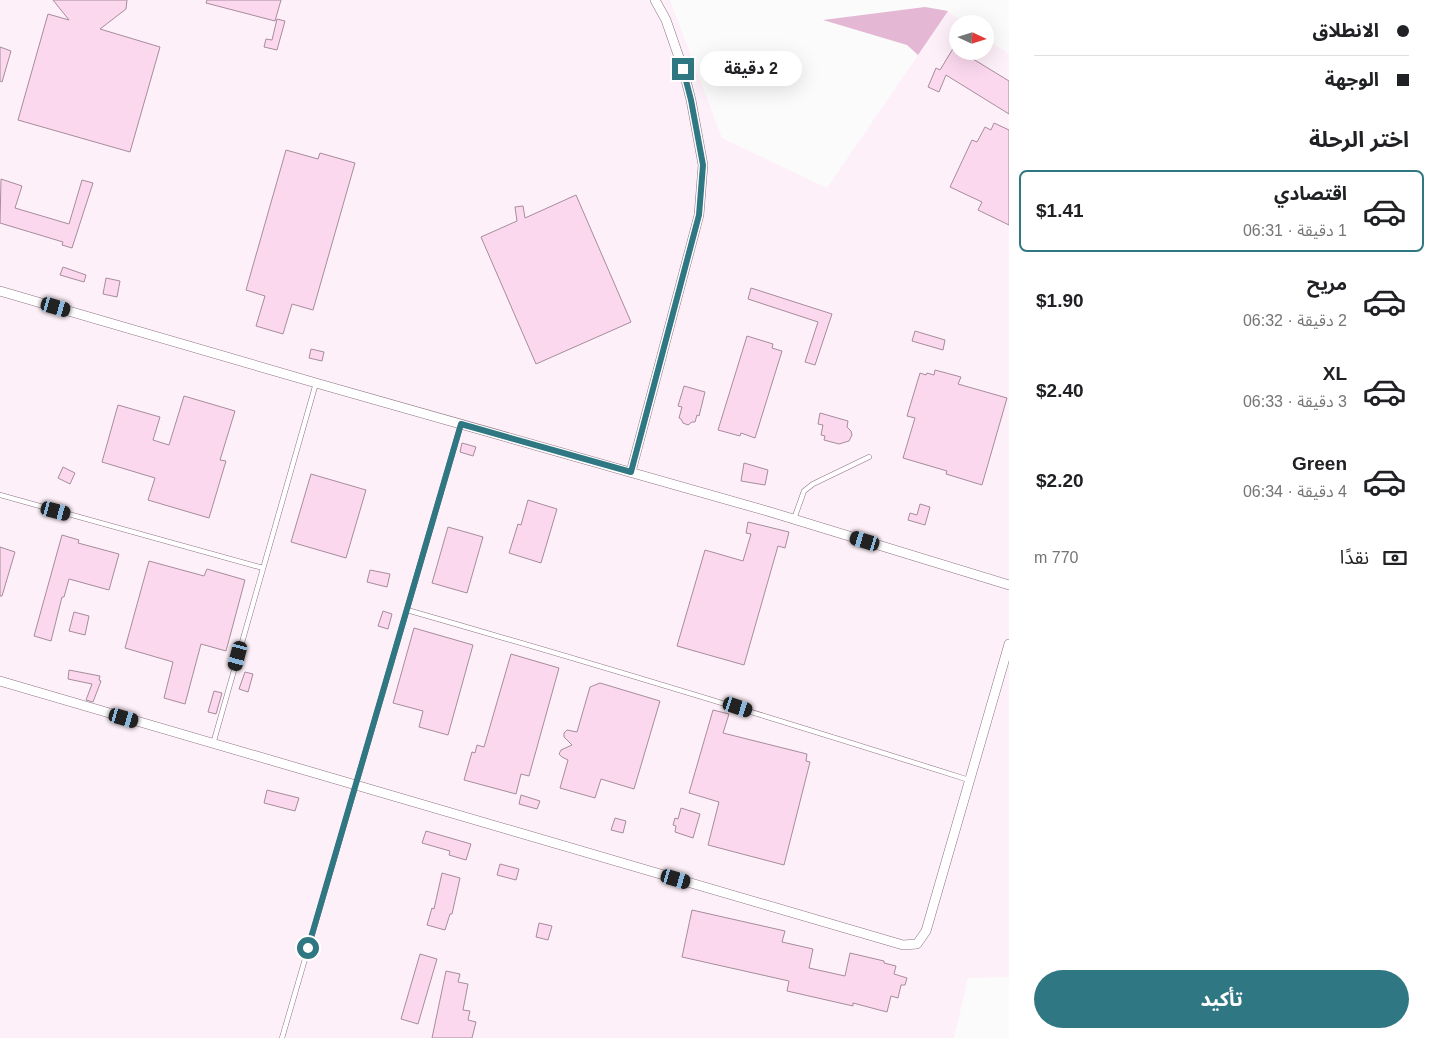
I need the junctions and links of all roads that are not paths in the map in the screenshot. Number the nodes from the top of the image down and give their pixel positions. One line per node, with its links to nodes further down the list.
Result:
1 (655, 0): 6 (street)
2 (0, 291): 3 (street)
3 (316, 383): 4 (street); 9 (lane)
4 (461, 424): 6 (street); 11 (lane)
5 (869, 457): 8 (lane)
6 (631, 472): 8 (street)
7 (0, 495): 9 (lane)
8 (794, 519): 10 (street)
9 (262, 568): 14 (lane)
10 (1009, 585)
11 (407, 610): 15 (lane); 16 (lane)
12 (1009, 644): 15 (street)
13 (0, 681): 14 (street)
14 (213, 744): 16 (street)
15 (969, 780): 16 (street)
16 (356, 786): 17 (lane)
17 (282, 1038)

